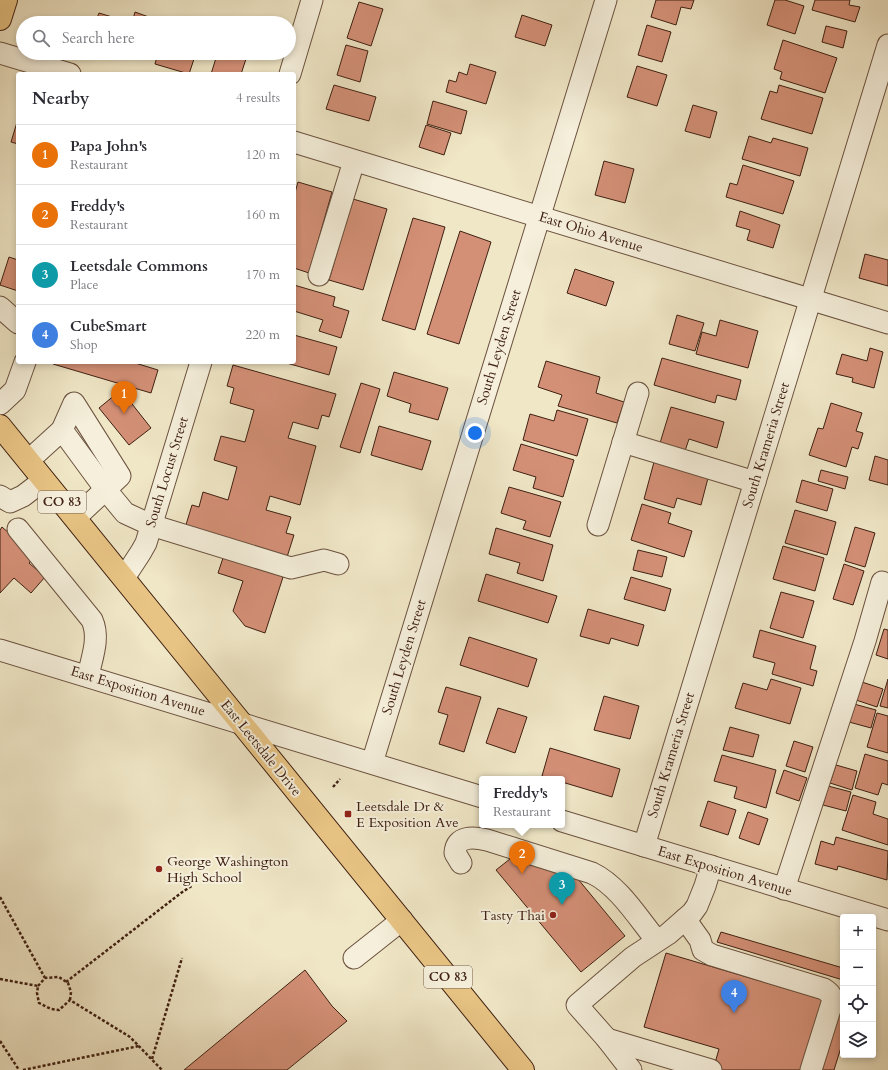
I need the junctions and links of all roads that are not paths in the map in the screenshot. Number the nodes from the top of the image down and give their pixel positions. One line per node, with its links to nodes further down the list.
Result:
1 (6, 0): 4 (main road)
2 (312, 0): 7 (street)
3 (606, 0): 15 (street, South Leyden Street)
4 (0, 19)
5 (888, 45): 17 (street, South Krameria Street)
6 (0, 53): 8 (street)
7 (296, 54)
8 (16, 58)
9 (23, 60): 11 (street)
10 (294, 60): 12 (street)
11 (63, 72)
12 (291, 72)
13 (296, 143): 14 (street, East Ohio Avenue)
14 (354, 161): 15 (street, East Ohio Avenue); 16 (street)
15 (539, 216): 17 (street, East Ohio Avenue); 43 (street, South Leyden Street)
16 (319, 275)
17 (811, 300): 20 (street, East Ohio Avenue); 30 (street, South Krameria Street)
18 (0, 306): 19 (street)
19 (16, 321)
20 (888, 323)
21 (24, 364): 24 (street)
22 (200, 364): 34 (street, South Locust Street)
23 (638, 393): 27 (street)
24 (0, 404)
25 (0, 426): 28 (main road, East Leetsdale Drive / CO 83)
26 (62, 430): 28 (street); 31 (street); 31 (street)
27 (623, 442): 30 (street); 35 (street)
28 (28, 461): 29 (main road, East Leetsdale Drive / CO 83)
29 (44, 480): 32 (street); 33 (main road, East Leetsdale Drive / CO 83)
30 (755, 482): 46 (street, South Krameria Street)
31 (106, 490): 33 (street); 34 (street)
32 (0, 496)
33 (75, 518): 38 (main road, East Leetsdale Drive / CO 83)
34 (151, 525): 37 (street); 38 (street, South Locust Street)
35 (598, 525)
36 (18, 529): 41 (street)
37 (338, 564)
38 (124, 578): 42 (main road, East Leetsdale Drive / CO 83)
39 (882, 582): 49 (street)
40 (0, 650): 41 (street, East Exposition Avenue)
41 (88, 676): 42 (street, East Exposition Avenue)
42 (240, 722): 43 (street, East Exposition Avenue); 51 (main road, East Leetsdale Drive / CO 83)
43 (372, 763): 44 (street, East Exposition Avenue)
44 (479, 795)
45 (565, 822): 46 (street, East Exposition Avenue)
46 (644, 846): 48 (street, East Exposition Avenue)
47 (461, 863): 53 (street)
48 (711, 866): 49 (street, East Exposition Avenue); 50 (street)
49 (784, 889): 52 (street, East Exposition Avenue)
50 (685, 919): 53 (street); 59 (street)
51 (402, 920): 54 (street); 56 (main road, East Leetsdale Drive / CO 83)
52 (888, 920)
53 (657, 941): 55 (street)
54 (354, 958)
55 (607, 1039): 57 (street); 58 (street)
56 (523, 1070)
57 (631, 1070)
58 (711, 1070)
59 (811, 1070)

